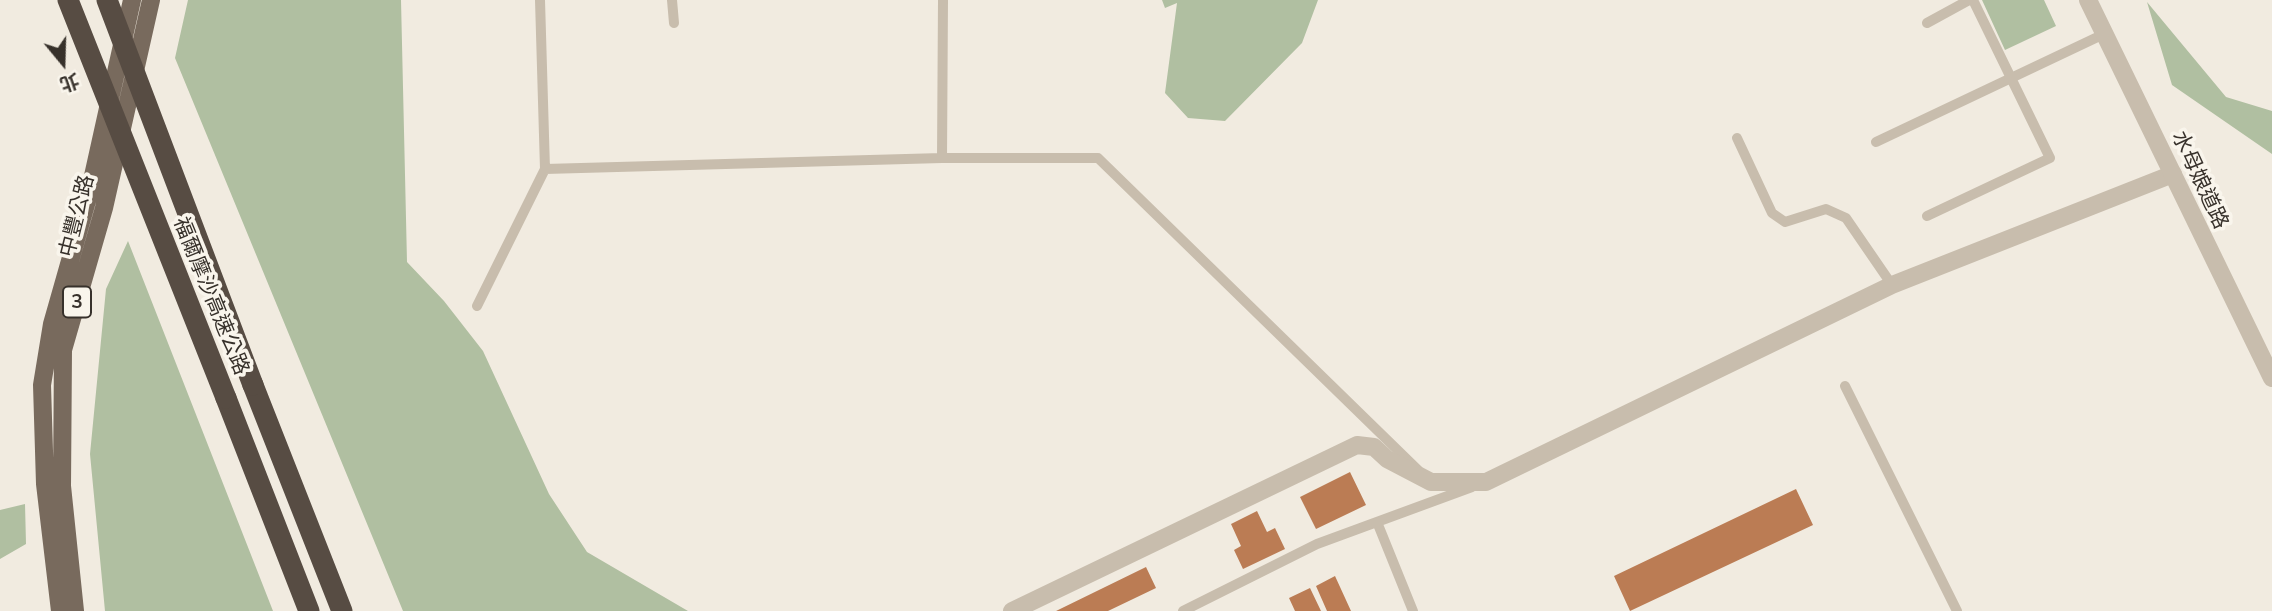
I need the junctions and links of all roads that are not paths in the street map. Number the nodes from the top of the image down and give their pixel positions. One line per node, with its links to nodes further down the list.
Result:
1 (68, 0): 31 (highway, 福爾摩沙高速公路, bridge)
2 (107, 0): 32 (highway, 福爾摩沙高速公路, bridge)
3 (132, 0): 20 (main road, 中豐公路 / 3)
4 (151, 0): 21 (main road, 中豐公路 / 3)
5 (540, 0): 17 (lane)
6 (672, 0): 10 (lane)
7 (943, 0): 16 (lane)
8 (1971, 0): 11 (lane); 13 (lane)
9 (2088, 0): 12 (street, 水母娘道路)
10 (674, 23)
11 (1927, 23)
12 (2104, 34): 13 (lane); 18 (street, 水母娘道路)
13 (2011, 77): 15 (lane); 19 (lane)
14 (1737, 138): 22 (lane)
15 (1877, 142)
16 (942, 158): 17 (lane); 26 (lane)
17 (545, 169): 23 (lane)
18 (2173, 174): 22 (street); 24 (street, 水母娘道路)
19 (1927, 216)
20 (79, 228): 21 (main road); 29 (main road, 中豐公路 / 3)
21 (97, 232): 30 (main road, 中豐公路 / 3)
22 (1892, 285): 27 (street)
23 (477, 306)
24 (2272, 378)
25 (1845, 386): 36 (lane)
26 (1431, 482): 27 (street); 33 (street)
27 (1486, 482): 28 (lane)
28 (1377, 522): 34 (lane); 35 (lane)
29 (60, 611)
30 (75, 611)
31 (309, 611)
32 (342, 611)
33 (1012, 611)
34 (1184, 611)
35 (1413, 611)
36 (1957, 611)

